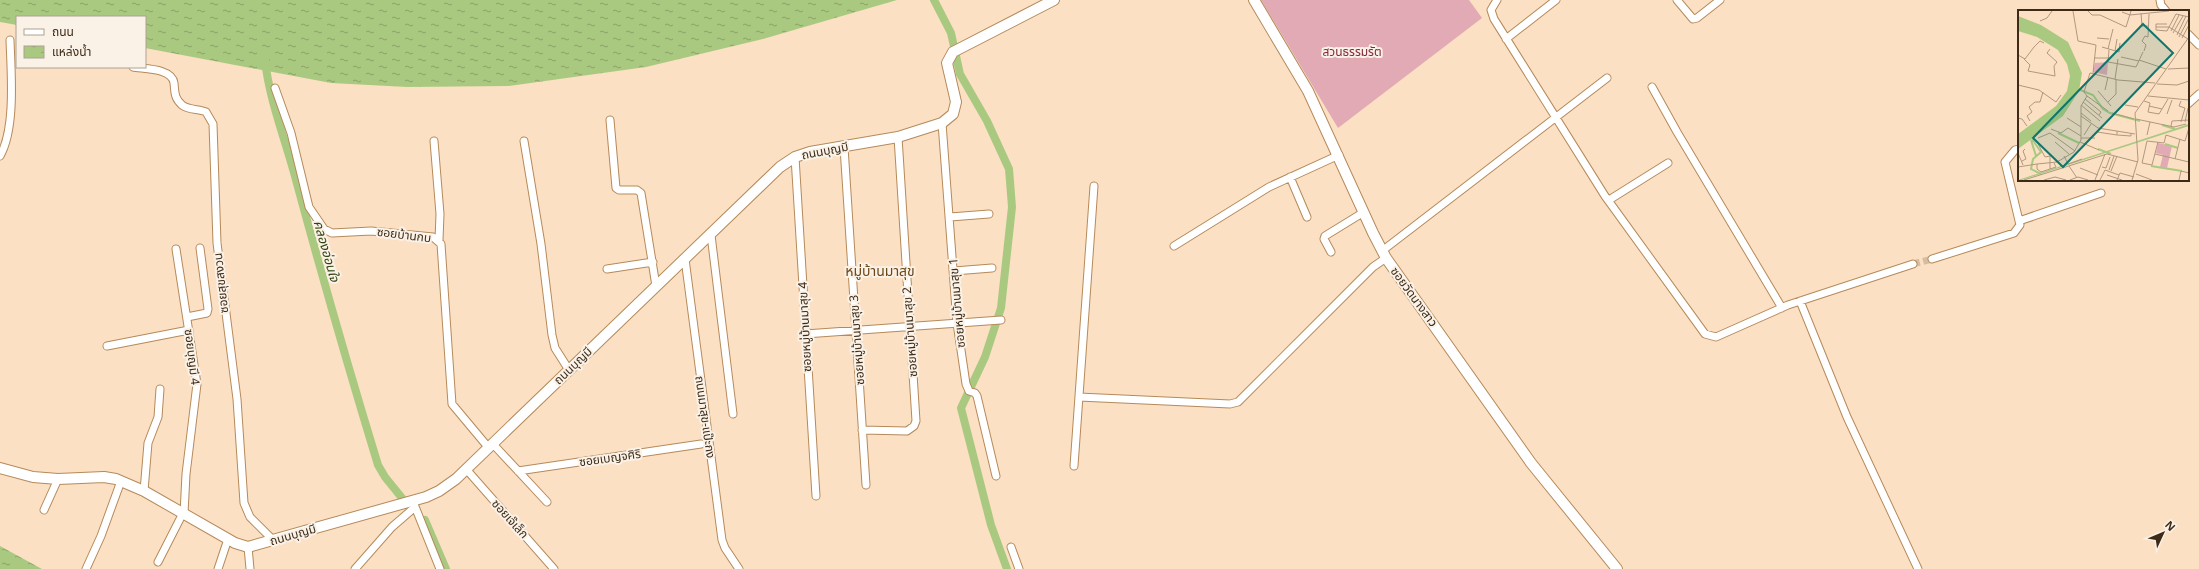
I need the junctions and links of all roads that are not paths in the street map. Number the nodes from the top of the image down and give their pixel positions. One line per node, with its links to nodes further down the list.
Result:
1 (1054, 0): 21 (street)
2 (1254, 0): 27 (street, ซอยวัดนางสาว)
3 (1497, 0): 10 (street)
4 (1556, 0): 10 (street)
5 (1677, 0): 6 (street)
6 (1720, 0)
7 (2160, 0): 8 (street)
8 (2165, 10)
9 (2189, 35): 12 (street)
10 (1506, 39): 19 (street)
11 (10, 40): 28 (street)
12 (2199, 45)
13 (139, 68): 87 (street, ซอยสุขสงวน)
14 (1607, 78): 19 (street)
15 (1652, 87): 56 (street)
16 (275, 88): 41 (street, ซอยบ้านกบ)
17 (2199, 94): 18 (street)
18 (2189, 103)
19 (1555, 117): 34 (street); 46 (street)
20 (610, 120): 49 (street)
21 (942, 123): 22 (street, ถนนบุญมี); 37 (street, ซอยหมู่บ้านมาสุข 1)
22 (898, 137): 25 (street, ถนนบุญมี); 60 (street, ซอยหมู่บ้านมาสุข 2)
23 (524, 140): 65 (street)
24 (434, 141): 41 (street)
25 (844, 147): 29 (street, ถนนบุญมี); 62 (street, ซอยหมู่บ้านมาสุข 3)
26 (2018, 149): 39 (street)
27 (1339, 155): 31 (street); 35 (street, ซอยวัดนางสาว)
28 (0, 156)
29 (796, 157): 40 (street, ถนนบุญมี); 63 (street, ซอยหมู่บ้านมาสุข 4)
30 (1668, 163): 34 (street)
31 (1290, 177): 38 (street); 42 (street)
32 (1094, 186): 67 (street)
33 (2101, 193): 39 (street)
34 (1609, 200): 56 (street)
35 (1364, 212): 45 (street); 46 (street, ซอยวัดนางสาว)
36 (989, 214): 37 (street)
37 (950, 217): 53 (street, ซอยหมู่บ้านมาสุข 1)
38 (1307, 217)
39 (2019, 221): 48 (street)
40 (711, 235): 47 (street, ถนนบุญมี); 68 (street)
41 (439, 240): 71 (street, ซอยบ้านกบ)
42 (1174, 246)
43 (200, 248): 57 (street)
44 (176, 249): 57 (street, ซอยบุญมี 4)
45 (1331, 252)
46 (1384, 254): 67 (street); 99 (street, ซอยวัดนางสาว)
47 (685, 259): 54 (street, ถนนบุญมี); 97 (street, ถนนมาสุข-แป๊ะกง)
48 (1932, 259)
49 (653, 262): 52 (street); 54 (street)
50 (1913, 264): 55 (street)
51 (992, 268): 53 (street)
52 (607, 269)
53 (954, 270): 59 (street, ซอยหมู่บ้านมาสุข 1)
54 (656, 286): 65 (street, ถนนบุญมี)
55 (1800, 301): 56 (street); 100 (street)
56 (1782, 308)
57 (187, 317): 61 (street, ซอยบุญมี 4)
58 (1001, 320): 59 (street)
59 (957, 323): 60 (street); 76 (street, ซอยหมู่บ้านมาสุข 1)
60 (909, 327): 62 (street); 69 (street, ซอยหมู่บ้านมาสุข 2)
61 (189, 330): 64 (street); 85 (street, ซอยบุญมี 4)
62 (856, 331): 63 (street); 69 (street, ซอยหมู่บ้านมาสุข 3)
63 (805, 334): 81 (street, ซอยหมู่บ้านมาสุข 4)
64 (107, 346)
65 (569, 370): 71 (street, ถนนบุญมี)
66 (160, 389): 80 (street)
67 (1079, 397): 72 (street)
68 (733, 414)
69 (862, 430): 79 (street, ซอยหมู่บ้านมาสุข 3)
70 (701, 444): 75 (street, ซอยเบญจศิริ)
71 (490, 445): 74 (street, ถนนบุญมี); 75 (street)
72 (1074, 466)
73 (0, 468): 77 (street)
74 (466, 469): 83 (street, ถนนบุญมี); 96 (street, ซอยเจ๊เล็ก)
75 (518, 471): 82 (street)
76 (996, 476)
77 (58, 479): 78 (street); 84 (street)
78 (121, 481): 80 (street); 91 (street)
79 (866, 485)
80 (144, 491): 85 (street)
81 (816, 496)
82 (547, 502)
83 (414, 505): 87 (street, ถนนบุญมี); 94 (street); 95 (street)
84 (44, 510)
85 (183, 513): 86 (street); 90 (street)
86 (228, 539): 88 (street); 92 (street)
87 (273, 540): 88 (street, ถนนบุญมี)
88 (248, 547): 93 (street)
89 (1012, 547): 98 (street)
90 (158, 562)
91 (86, 569)
92 (218, 569)
93 (250, 569)
94 (355, 569)
95 (440, 569)
96 (554, 569)
97 (739, 569)
98 (1019, 569)
99 (1617, 569)
100 (1918, 569)

